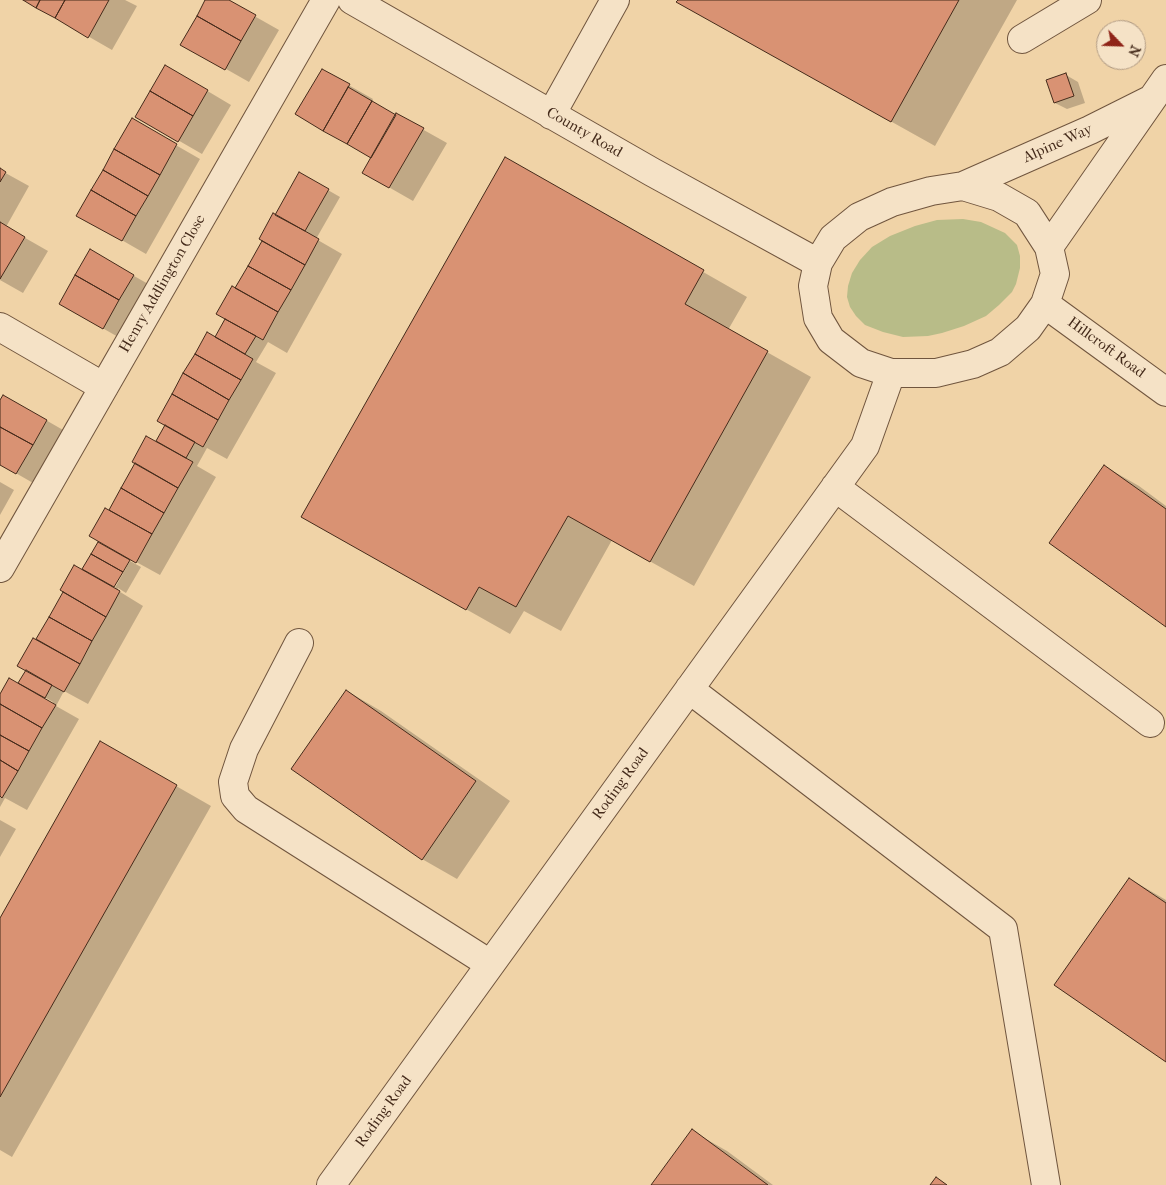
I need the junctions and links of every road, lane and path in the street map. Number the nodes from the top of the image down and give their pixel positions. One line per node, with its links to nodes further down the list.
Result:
1 (326, 0): 14 (street, Henry Addlington Close)
2 (352, 0): 7 (street, County Road)
3 (616, 0): 7 (street)
4 (1087, 0): 5 (street)
5 (1022, 39)
6 (1159, 89): 8 (street, Alpine Way); 9 (street, Alpine Way)
7 (551, 115): 10 (street, County Road)
8 (964, 186): 9 (street, Alpine Way); 10 (street, Alpine Way)
9 (1048, 247): 11 (street, Alpine Way)
10 (818, 262): 13 (street, Alpine Way)
11 (1045, 304): 13 (street, Alpine Way); 15 (street, Hillcroft Road)
12 (0, 327): 14 (street)
13 (891, 373): 16 (street, Roding Road)
14 (104, 387): 17 (street, Henry Addlington Close)
15 (1166, 392)
16 (835, 487): 19 (street, Roding Road); 20 (street)
17 (0, 568)
18 (299, 643): 21 (street)
19 (690, 689): 21 (street, Roding Road); 23 (street)
20 (1150, 723)
21 (490, 964): 22 (street, Roding Road)
22 (331, 1185)
23 (1046, 1185)

